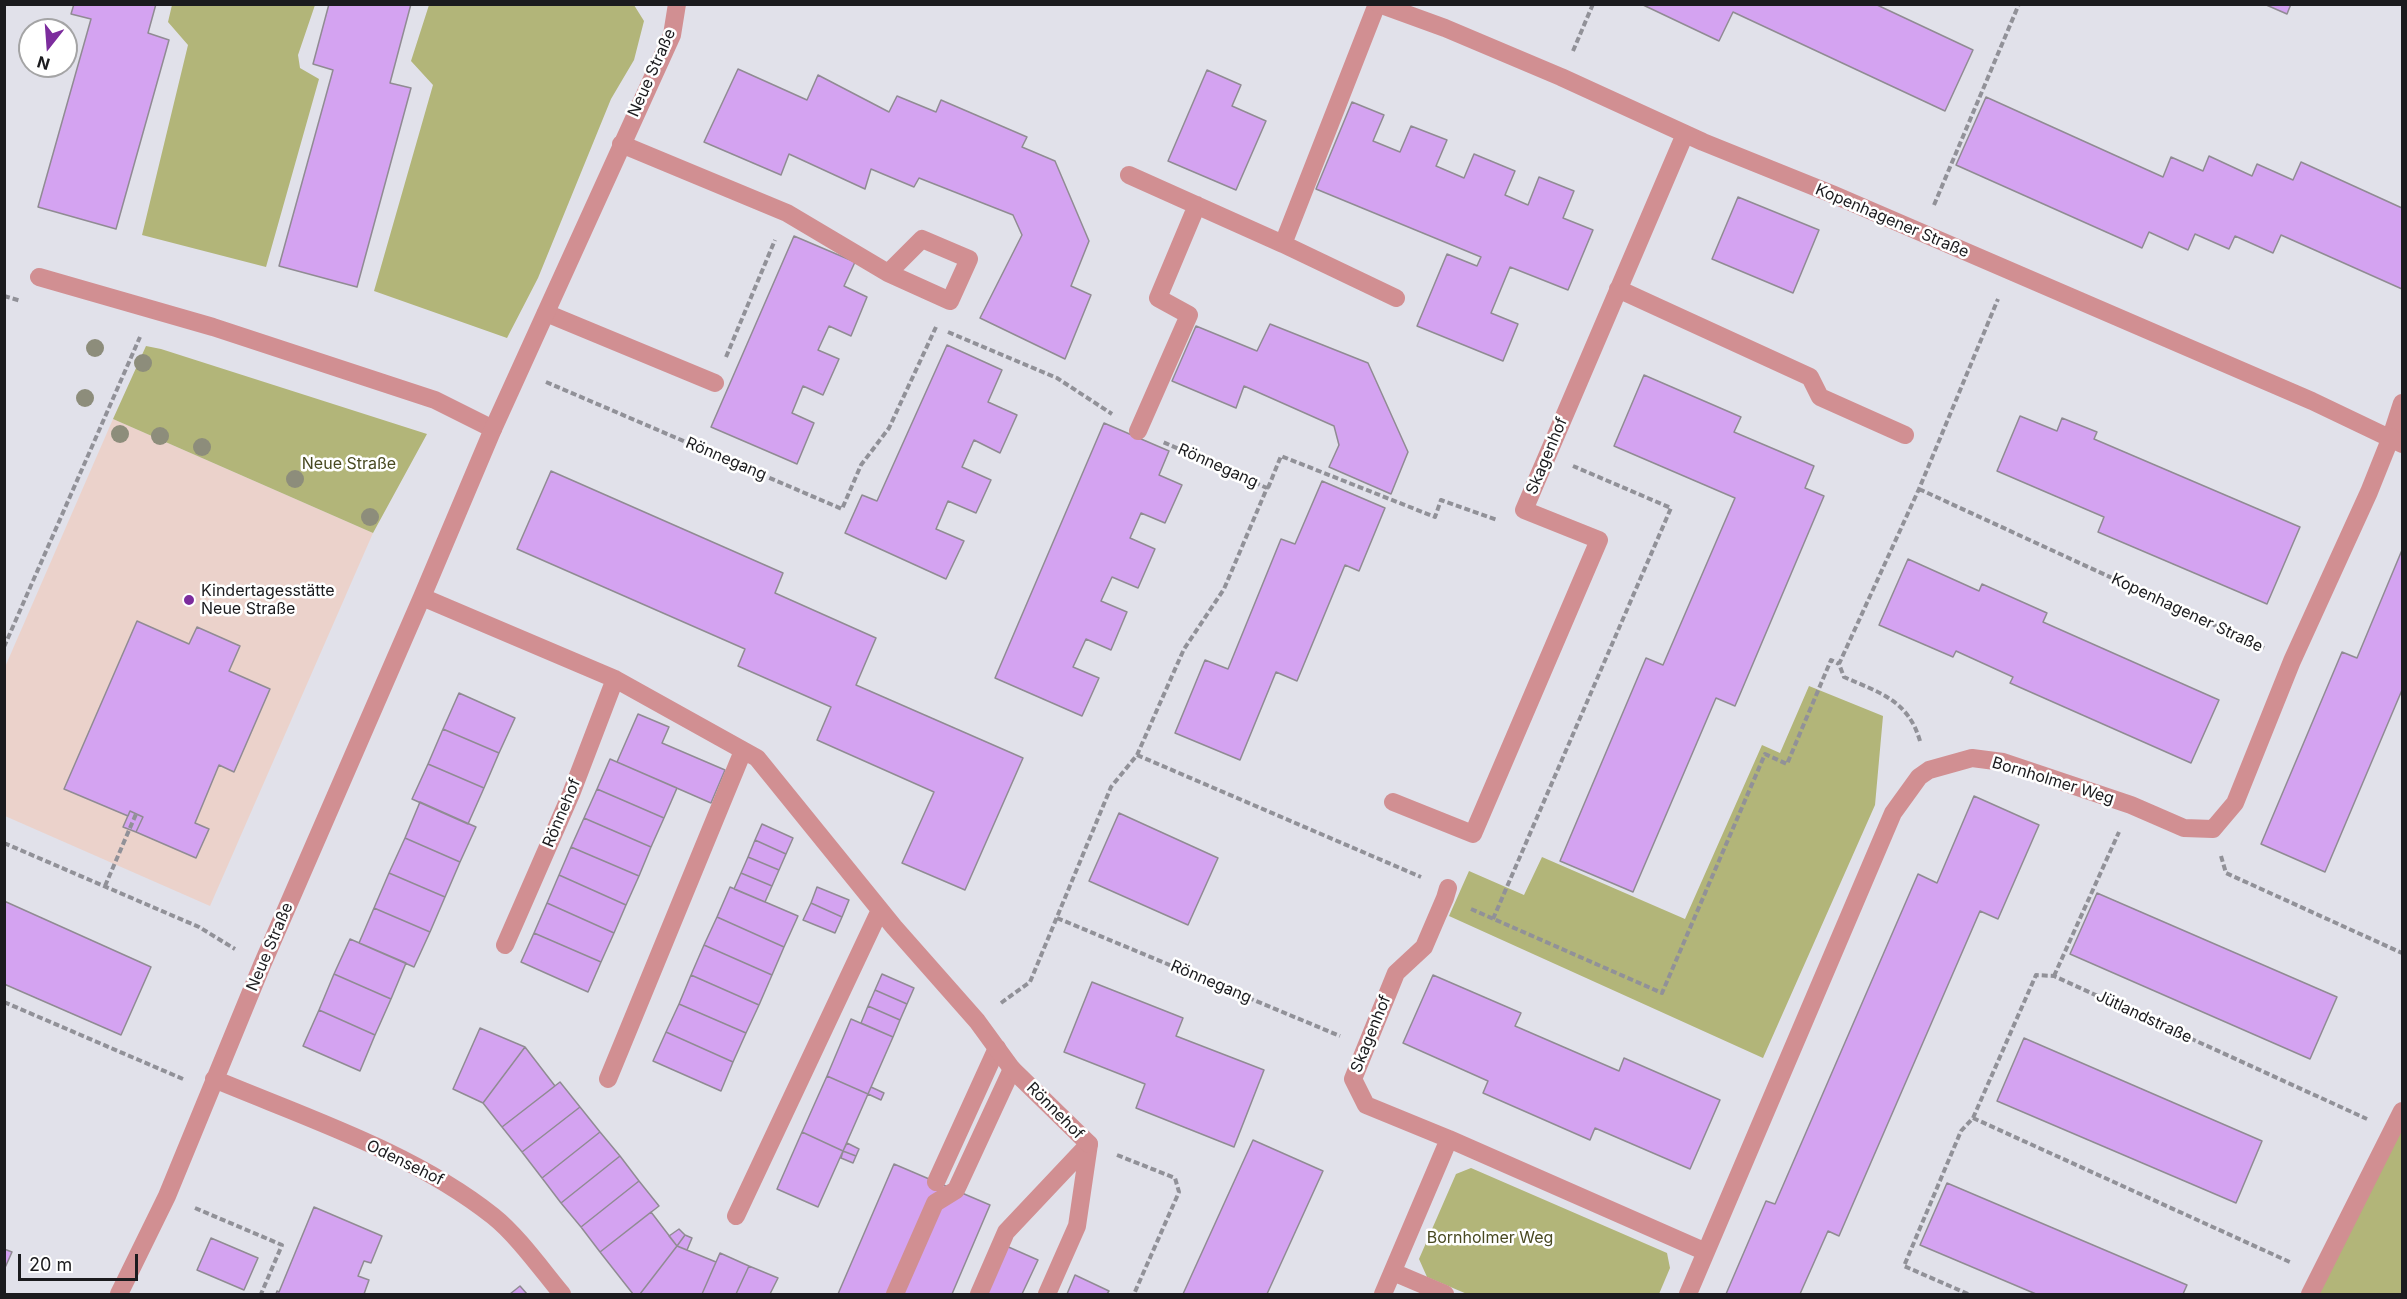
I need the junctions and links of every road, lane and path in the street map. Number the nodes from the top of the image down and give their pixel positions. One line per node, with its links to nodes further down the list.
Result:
1 (677, 4): 7 (street, Neue Straße)
2 (1378, 4): 5 (street, Kopenhagener Straße); 12 (street)
3 (1593, 4): 5 (path)
4 (2019, 4): 11 (path)
5 (1561, 77): 6 (street, Kopenhagener Straße)
6 (1685, 134): 11 (street, Kopenhagener Straße); 16 (street, Skagenhof)
7 (621, 144): 10 (street); 19 (street, Neue Straße)
8 (1129, 175): 9 (street)
9 (1197, 205): 12 (street); 26 (street)
10 (787, 213): 14 (street); 23 (path)
11 (1922, 233): 13 (street, Kopenhagener Straße)
12 (1283, 244): 17 (street)
13 (2010, 271): 28 (street, Kopenhagener Straße); 30 (path)
14 (888, 273): 18 (street); 18 (street)
15 (39, 278): 25 (street)
16 (1618, 289): 27 (street); 31 (street, Skagenhof)
17 (1396, 298)
18 (950, 302): 20 (path, Rönnegang)
19 (546, 313): 22 (street, Neue Straße); 23 (street)
20 (936, 327): 22 (path, Rönnegang); 26 (path, Rönnegang)
21 (141, 336): 33 (path)
22 (520, 371): 25 (street, Neue Straße)
23 (715, 383)
24 (2403, 403): 28 (street)
25 (493, 429): 32 (street, Neue Straße)
26 (1138, 431): 29 (path, Rönnegang)
27 (1905, 435)
28 (2397, 440): 34 (street)
29 (1268, 488): 31 (path); 38 (path, Rönnegang)
30 (1919, 489): 34 (path, Kopenhagener Straße); 35 (path)
31 (1524, 510): 40 (street, Skagenhof)
32 (422, 597): 36 (street, Rönnehof); 51 (street, Neue Straße)
33 (4, 647)
34 (2292, 661): 43 (street)
35 (1839, 664): 39 (path); 46 (path)
36 (615, 679): 37 (street, Rönnehof); 49 (street, Rönnehof)
37 (743, 751): 47 (street, Rönnehof); 60 (street)
38 (1137, 755): 46 (path); 48 (path, Rönnegang)
39 (1929, 770): 41 (street, Bornholmer Weg); 69 (street)
40 (1393, 802)
41 (2131, 805): 43 (street, Bornholmer Weg); 52 (path)
42 (136, 814): 45 (path)
43 (2213, 829): 50 (path)
44 (4, 843): 45 (path)
45 (105, 886): 51 (path)
46 (1446, 893): 55 (street, Skagenhof)
47 (880, 910): 54 (street, Rönnehof); 68 (street)
48 (1057, 918): 54 (path, Rönnegang); 55 (path, Rönnegang)
49 (505, 945)
50 (2403, 953)
51 (262, 965): 59 (street, Neue Straße)
52 (2054, 976): 62 (path); 63 (path, Jütlandstraße)
53 (4, 1002): 57 (path)
54 (977, 1021): 56 (street, Rönnehof)
55 (1366, 1047): 64 (street, Skagenhof)
56 (997, 1048): 58 (street, Rönnehof); 66 (street)
57 (152, 1065)
58 (1012, 1069): 65 (street, Rönnehof); 75 (street)
59 (214, 1079): 67 (street, Neue Straße); 74 (street, Odensehof)
60 (608, 1079)
61 (2403, 1111): 63 (street)
62 (1972, 1118): 71 (path); 82 (path)
63 (2392, 1131): 71 (street)
64 (1449, 1139): 69 (street, Skagenhof); 70 (street)
65 (1089, 1144): 76 (street); 77 (street); 78 (path, Rönnehof)
66 (936, 1182)
67 (167, 1196): 72 (street, Neue Straße); 73 (path)
68 (736, 1216)
69 (1706, 1252): 81 (street)
70 (1393, 1272): 79 (street); 80 (street)
71 (2320, 1275): 83 (street)
72 (119, 1294)
73 (261, 1294)
74 (562, 1294)
75 (896, 1294)
76 (979, 1294)
77 (1047, 1294)
78 (1134, 1294)
79 (1383, 1294)
80 (1445, 1294)
81 (1688, 1294)
82 (1968, 1294)
83 (2310, 1294)

